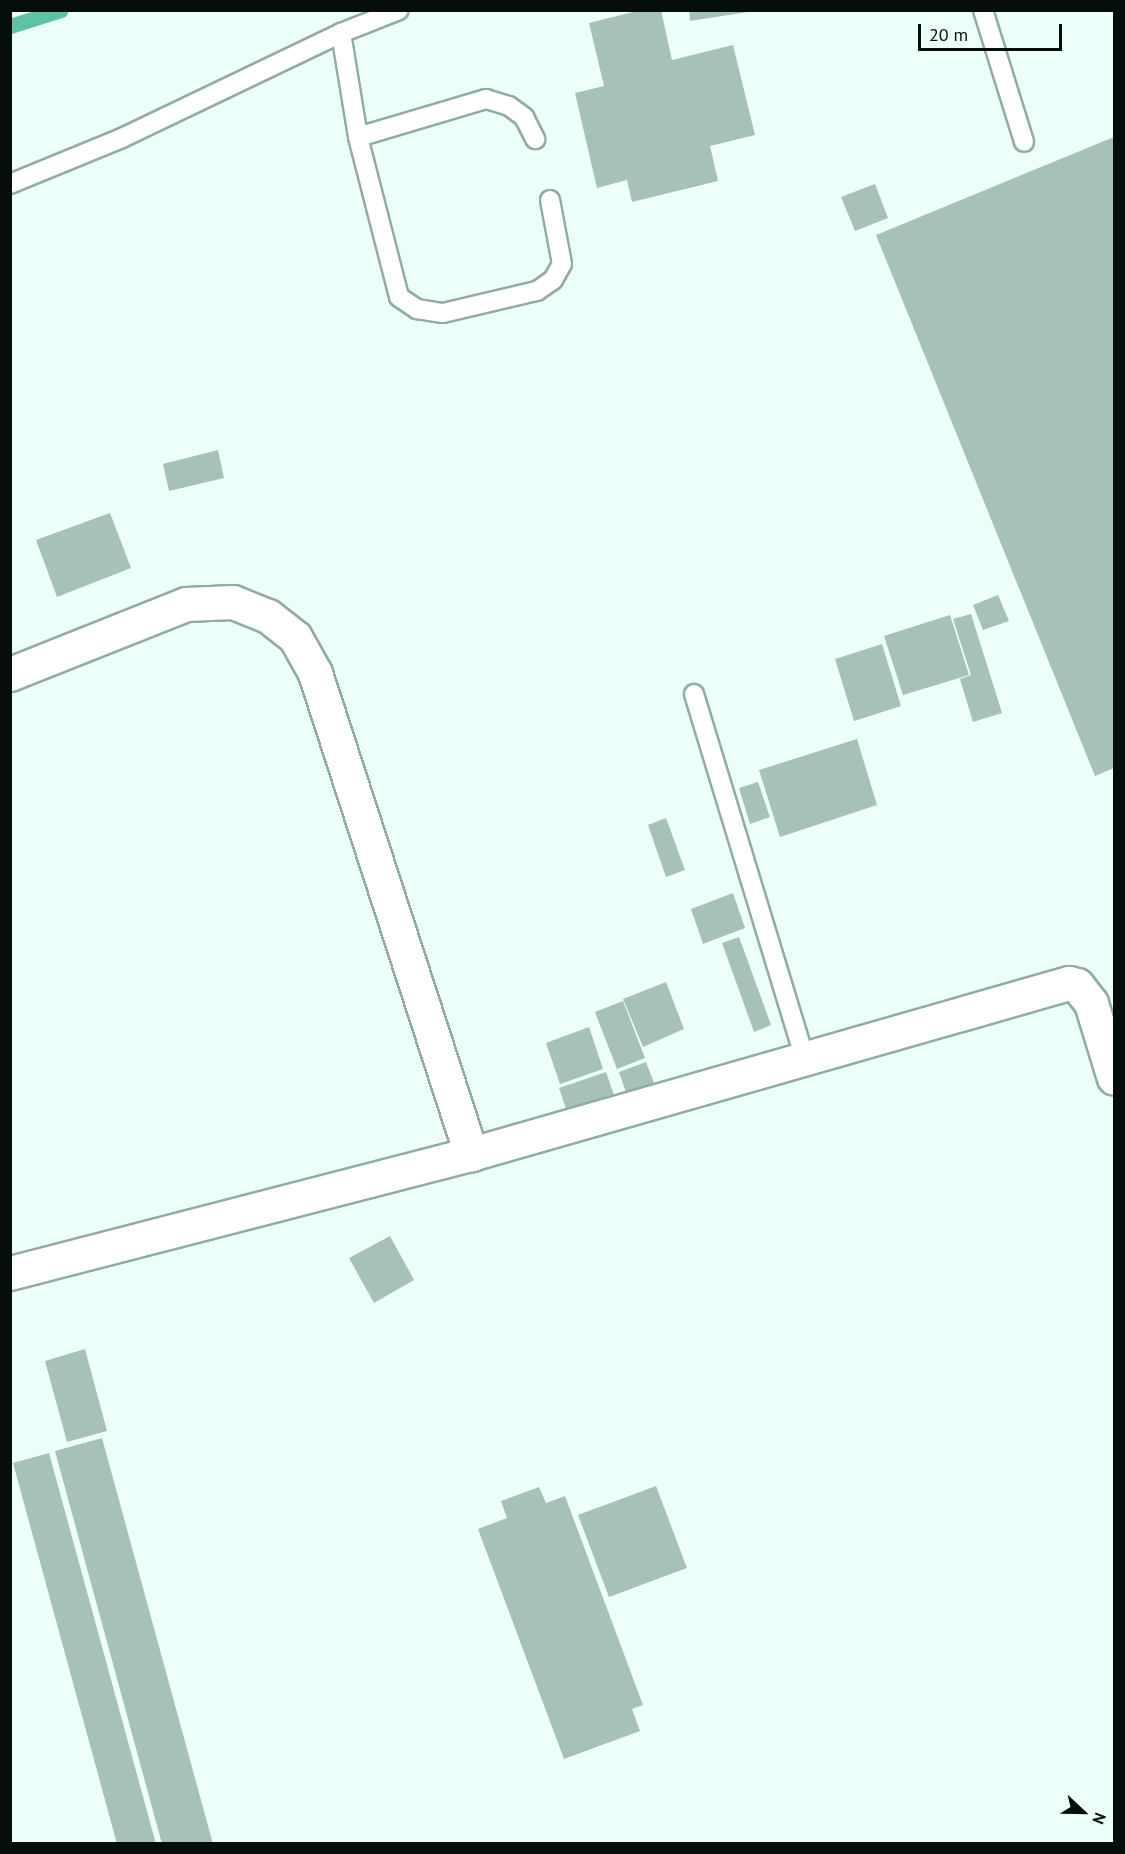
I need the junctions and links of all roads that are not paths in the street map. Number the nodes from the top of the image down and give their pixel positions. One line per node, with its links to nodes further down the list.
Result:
1 (399, 10): 3 (lane)
2 (983, 10): 6 (lane)
3 (341, 33): 4 (lane); 7 (lane)
4 (358, 137): 5 (lane); 8 (lane)
5 (535, 139)
6 (1024, 142)
7 (10, 184)
8 (550, 200)
9 (10, 674): 13 (street)
10 (694, 694): 11 (lane)
11 (805, 1059): 12 (street); 13 (street)
12 (1114, 1078)
13 (471, 1154): 14 (street)
14 (10, 1273)

